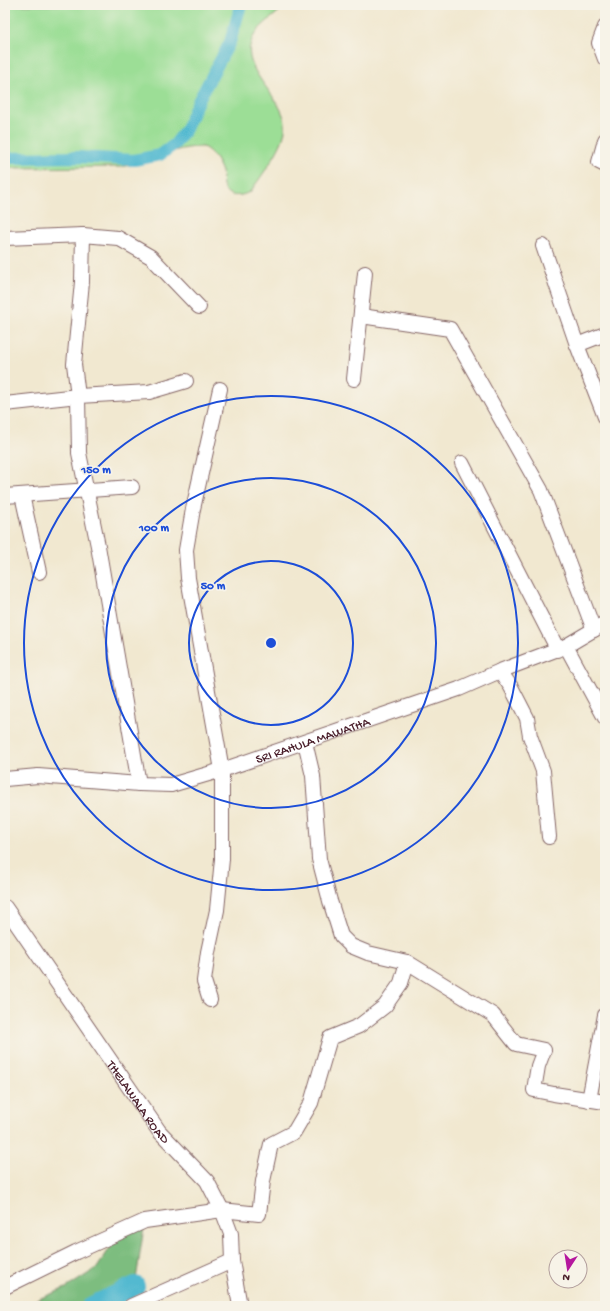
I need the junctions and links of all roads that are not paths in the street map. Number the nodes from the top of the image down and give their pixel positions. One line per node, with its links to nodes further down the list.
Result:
1 (605, 27): 2 (street)
2 (605, 59)
3 (605, 140): 4 (street)
4 (605, 165)
5 (83, 235): 6 (street); 9 (street); 16 (street)
6 (5, 238)
7 (543, 246): 12 (street)
8 (365, 273): 10 (street)
9 (198, 307)
10 (361, 316): 13 (street); 25 (street)
11 (605, 334): 12 (street)
12 (577, 346): 18 (street)
13 (354, 379)
14 (186, 381): 16 (street)
15 (220, 389): 30 (street)
16 (78, 396): 17 (street); 21 (street)
17 (5, 404)
18 (605, 417)
19 (462, 463): 26 (street)
20 (132, 487): 21 (street)
21 (86, 490): 22 (street); 32 (street)
22 (22, 495): 23 (street); 24 (street)
23 (5, 496)
24 (39, 572)
25 (600, 626): 26 (street, SRI RAHULA MAWATHA)
26 (562, 648): 27 (street, SRI RAHULA MAWATHA); 28 (street)
27 (500, 671): 29 (street, SRI RAHULA MAWATHA); 33 (street)
28 (605, 718)
29 (305, 742): 30 (street, SRI RAHULA MAWATHA); 35 (street)
30 (222, 770): 32 (street, SRI RAHULA MAWATHA); 36 (street)
31 (5, 779): 32 (street, SRI RAHULA MAWATHA)
32 (139, 784)
33 (549, 837)
34 (5, 907): 40 (street, THELAWALA ROAD)
35 (407, 962): 38 (street); 40 (street)
36 (210, 1000)
37 (605, 1015): 38 (street)
38 (589, 1100): 39 (street)
39 (605, 1102)
40 (222, 1210): 41 (street, THELAWALA ROAD); 42 (street)
41 (232, 1261): 43 (street); 44 (street, THELAWALA ROAD)
42 (5, 1287)
43 (131, 1306)
44 (240, 1306)

